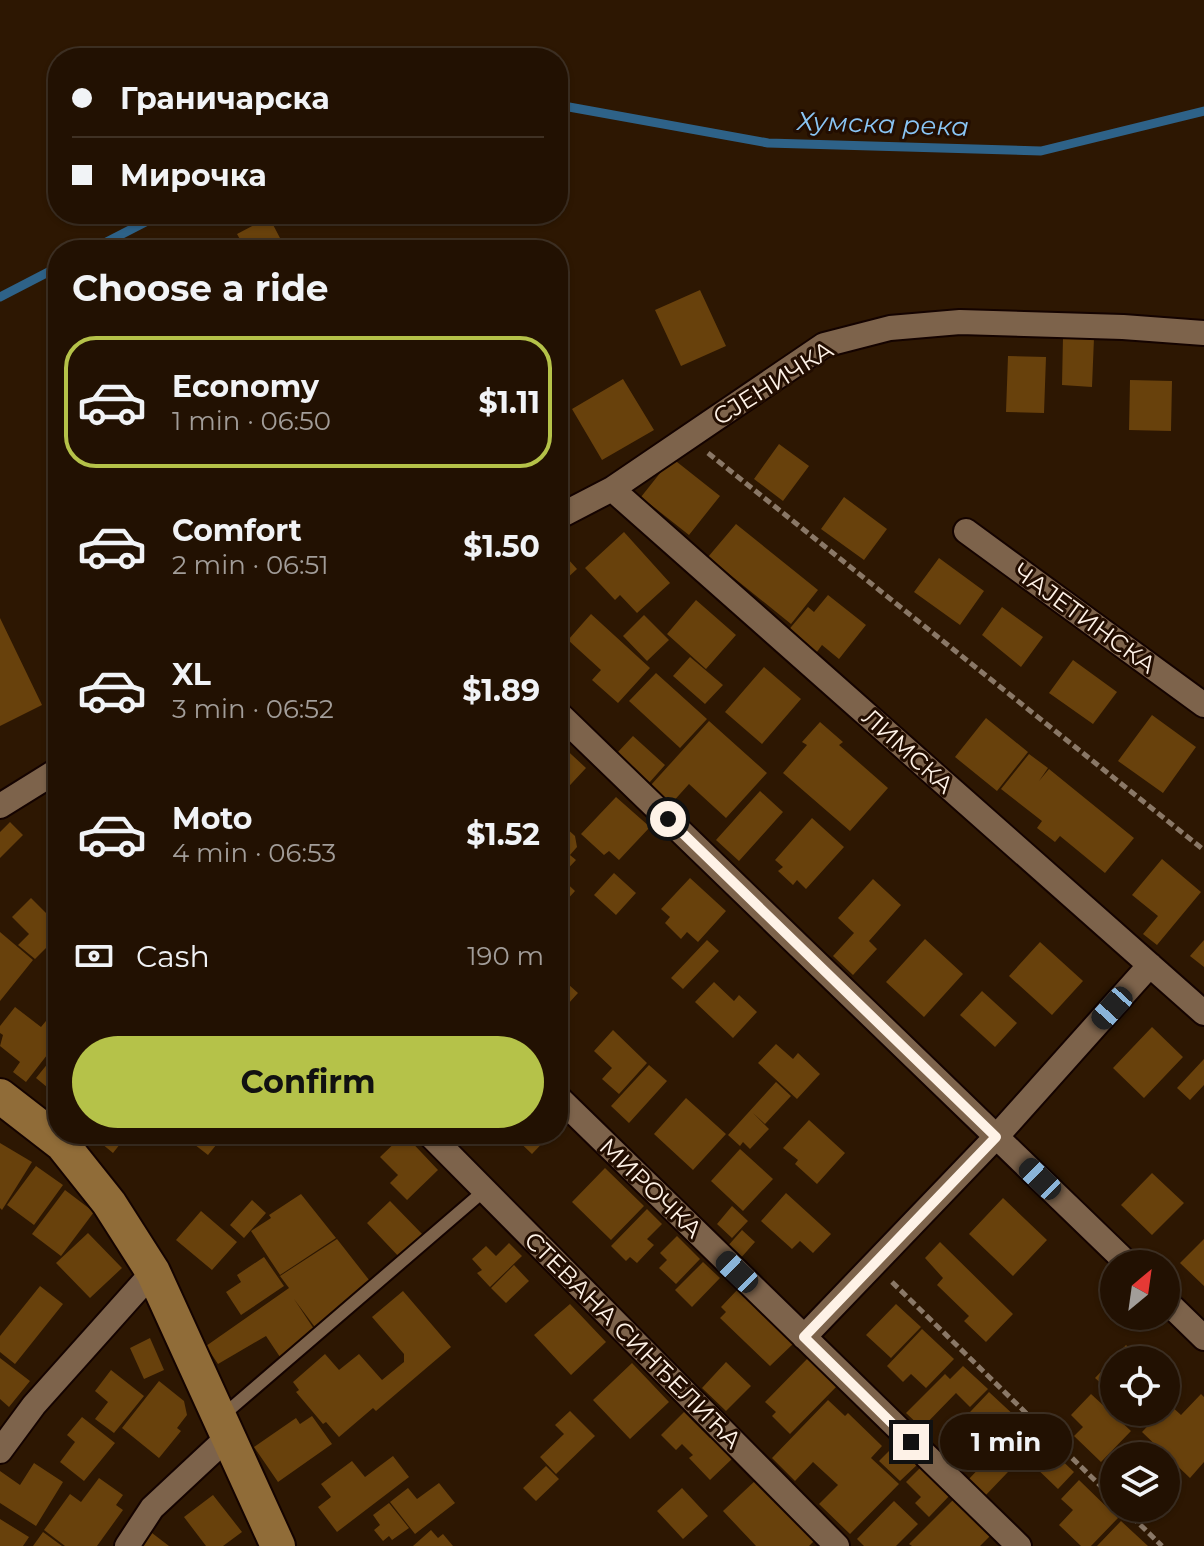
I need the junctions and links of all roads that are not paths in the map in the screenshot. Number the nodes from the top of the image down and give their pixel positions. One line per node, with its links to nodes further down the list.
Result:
1 (1204, 333): 2 (street, СЈЕНИЧКА)
2 (612, 489): 3 (street, СЈЕНИЧКА); 9 (street, ЛИМСКА)
3 (568, 512)
4 (966, 531): 5 (street, ЧАЈЕТИНСКА)
5 (1204, 705)
6 (568, 723): 14 (street)
7 (48, 776): 8 (street)
8 (0, 806)
9 (1150, 965): 10 (street, ЛИМСКА); 14 (street)
10 (1204, 1013)
11 (0, 1096): 13 (street)
12 (568, 1107): 21 (street, МИРОЧКА)
13 (48, 1133)
14 (996, 1137): 18 (street); 21 (street)
15 (62, 1144): 19 (street)
16 (439, 1144): 17 (street, СТЕВАНА СИНЂЕЛИЋА)
17 (485, 1190): 23 (lane); 27 (street, СТЕВАНА СИНЂЕЛИЋА)
18 (1113, 1250)
19 (153, 1272): 23 (street); 24 (street)
20 (1180, 1315): 22 (street)
21 (804, 1337): 28 (street, МИРОЧКА)
22 (1204, 1338)
23 (223, 1429): 25 (street); 26 (street)
24 (0, 1451)
25 (127, 1546)
26 (278, 1546)
27 (837, 1546)
28 (1019, 1546)

